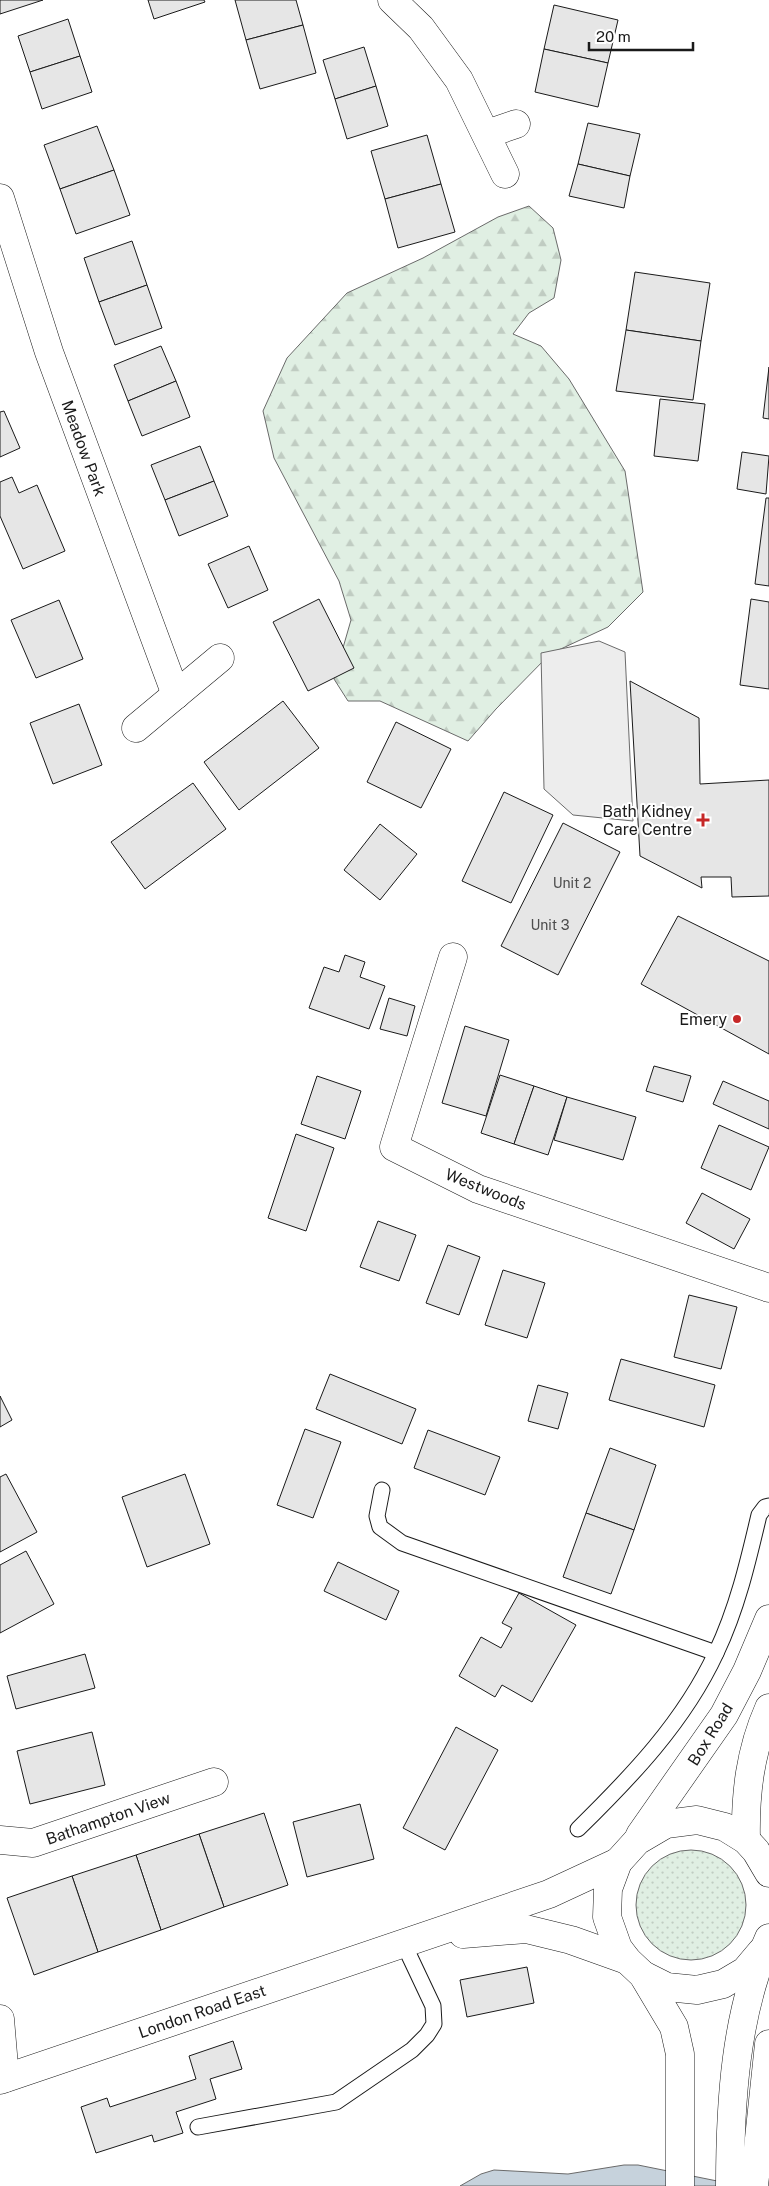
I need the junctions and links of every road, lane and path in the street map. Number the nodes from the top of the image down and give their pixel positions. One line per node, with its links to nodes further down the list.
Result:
1 (392, 0): 3 (main road)
2 (516, 124): 3 (main road)
3 (487, 134): 4 (main road)
4 (505, 174)
5 (0, 198): 7 (main road, Meadow Park)
6 (220, 658): 7 (main road)
7 (176, 695): 8 (main road)
8 (136, 728)
9 (454, 957): 10 (main road, Westwoods)
10 (769, 1288)
11 (382, 1490): 14 (lane)
12 (769, 1506): 14 (lane)
13 (769, 1618): 19 (main road, Box Road)
14 (716, 1652): 17 (lane)
15 (769, 1708): 20 (main road)
16 (214, 1782): 18 (main road, Bathampton View)
17 (578, 1829)
18 (0, 1840)
19 (636, 1841): 20 (main road); 21 (main road)
20 (760, 1854)
21 (618, 1862): 23 (main road, London Road East); 24 (main road)
22 (767, 1943): 24 (main road, London Road East); 30 (main road)
23 (406, 1947): 24 (main road, London Road East); 27 (main road, London Road East); 28 (lane)
24 (635, 1968): 29 (main road)
25 (0, 2019): 27 (main road)
26 (768, 2048): 31 (main road)
27 (2, 2079)
28 (198, 2127)
29 (680, 2186)
30 (730, 2186)
31 (754, 2186)

